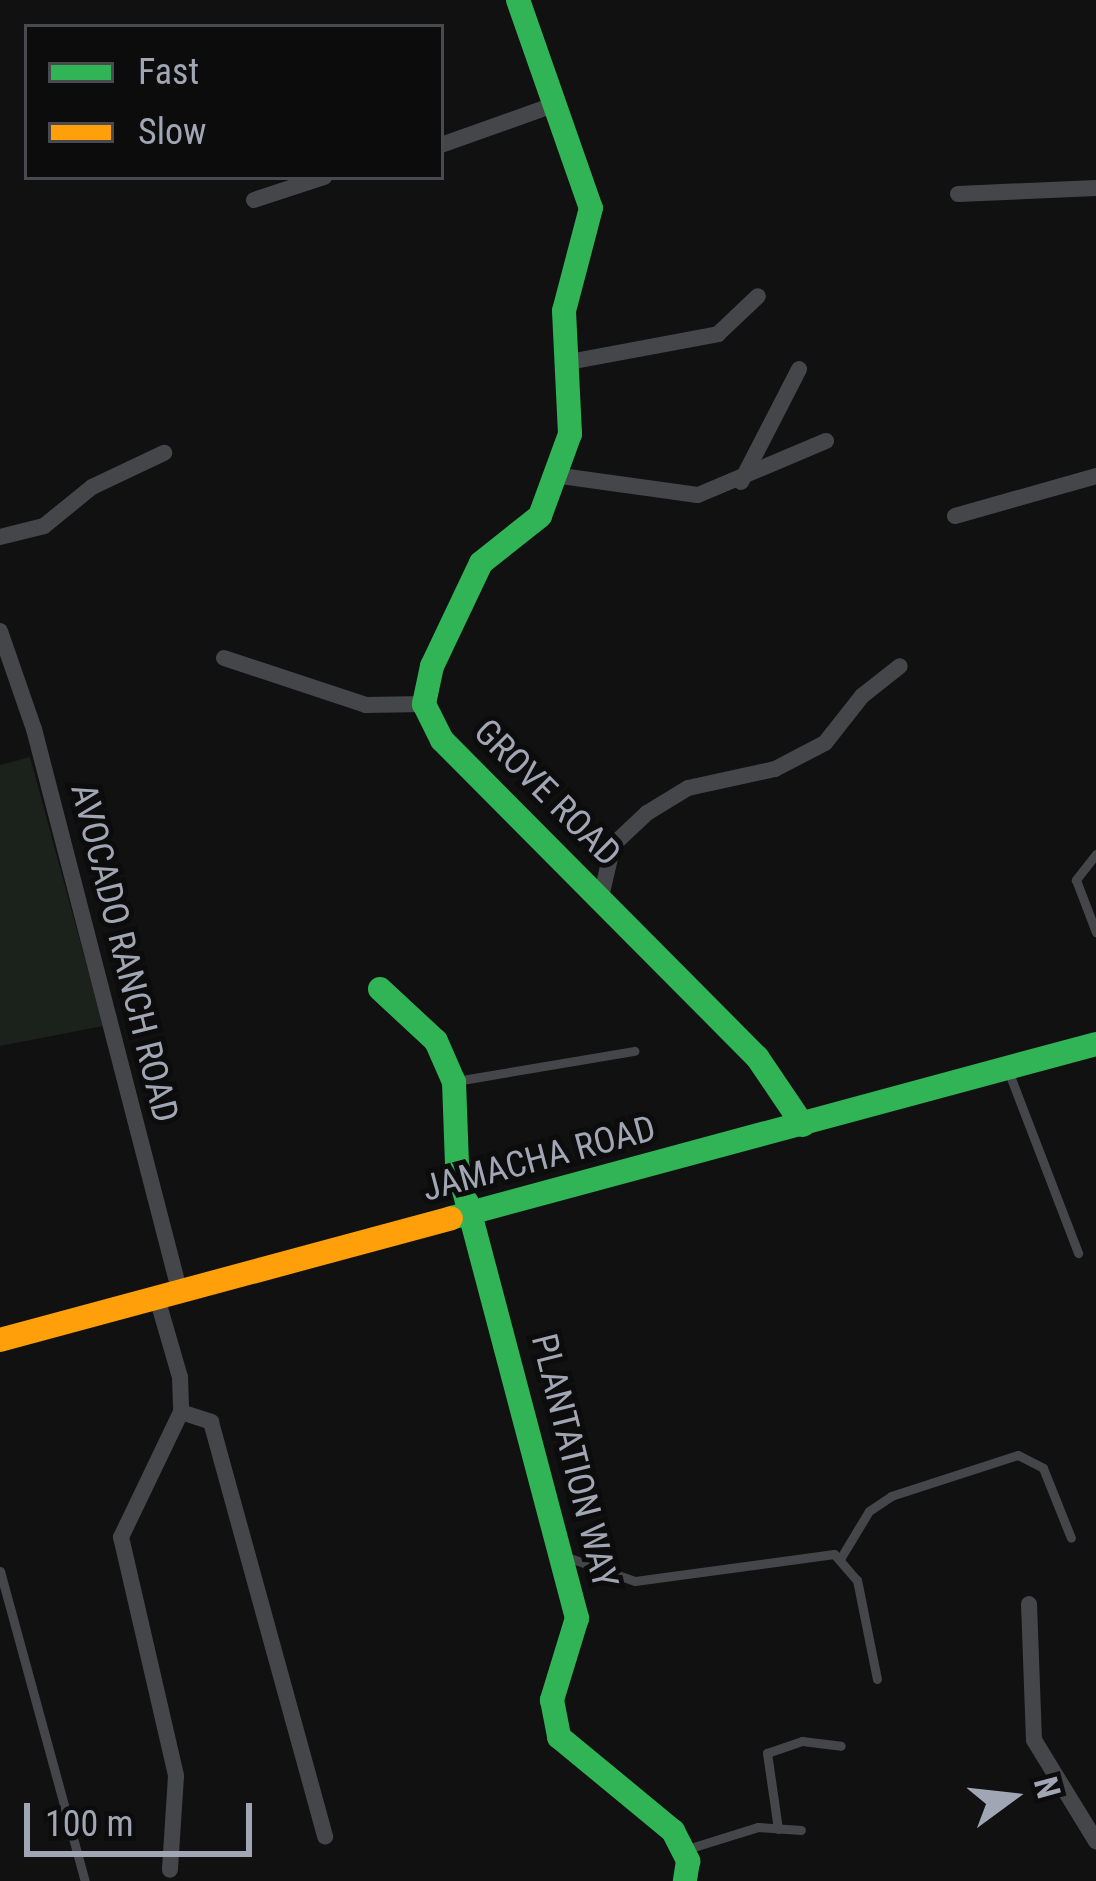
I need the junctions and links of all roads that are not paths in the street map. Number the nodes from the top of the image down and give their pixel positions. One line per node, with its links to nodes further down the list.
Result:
1 (518, 0): 2 (street)
2 (556, 104): 3 (street); 9 (street)
3 (444, 144)
4 (315, 180): 7 (street)
5 (1096, 188): 6 (street)
6 (958, 194)
7 (254, 200)
8 (758, 296): 9 (street)
9 (568, 362): 13 (street)
10 (799, 369): 15 (street)
11 (826, 441): 15 (street)
12 (164, 453): 17 (street)
13 (561, 476): 15 (street); 21 (street)
14 (1096, 476): 16 (street)
15 (741, 483)
16 (955, 516)
17 (0, 537)
18 (0, 631): 33 (street, AVOCADO RANCH ROAD)
19 (224, 658): 21 (street)
20 (900, 666): 23 (street)
21 (424, 704): 23 (street, GROVE ROAD)
22 (1096, 854): 24 (lane)
23 (601, 897): 30 (street, GROVE ROAD)
24 (1096, 932)
25 (380, 989): 29 (street)
26 (1096, 1044): 28 (street, JAMACHA ROAD)
27 (634, 1051): 29 (lane)
28 (1007, 1068): 30 (street, JAMACHA ROAD); 32 (lane)
29 (454, 1082): 31 (street, PLANTATION WAY)
30 (803, 1125): 31 (street, JAMACHA ROAD)
31 (473, 1214): 33 (street, JAMACHA ROAD); 37 (street, PLANTATION WAY)
32 (1078, 1252)
33 (168, 1295): 34 (street, JAMACHA ROAD); 35 (street, AVOCADO RANCH ROAD)
34 (0, 1340)
35 (181, 1412): 45 (street); 48 (street)
36 (1071, 1538): 38 (lane)
37 (564, 1556): 38 (lane); 47 (street, PLANTATION WAY)
38 (840, 1559): 41 (lane)
39 (0, 1571): 49 (lane)
40 (1029, 1604): 46 (street)
41 (877, 1679)
42 (841, 1746): 43 (lane)
43 (778, 1829): 44 (lane); 47 (lane)
44 (801, 1831)
45 (326, 1837)
46 (1096, 1840)
47 (684, 1850): 50 (street)
48 (170, 1870)
49 (85, 1881)
50 (685, 1881)

